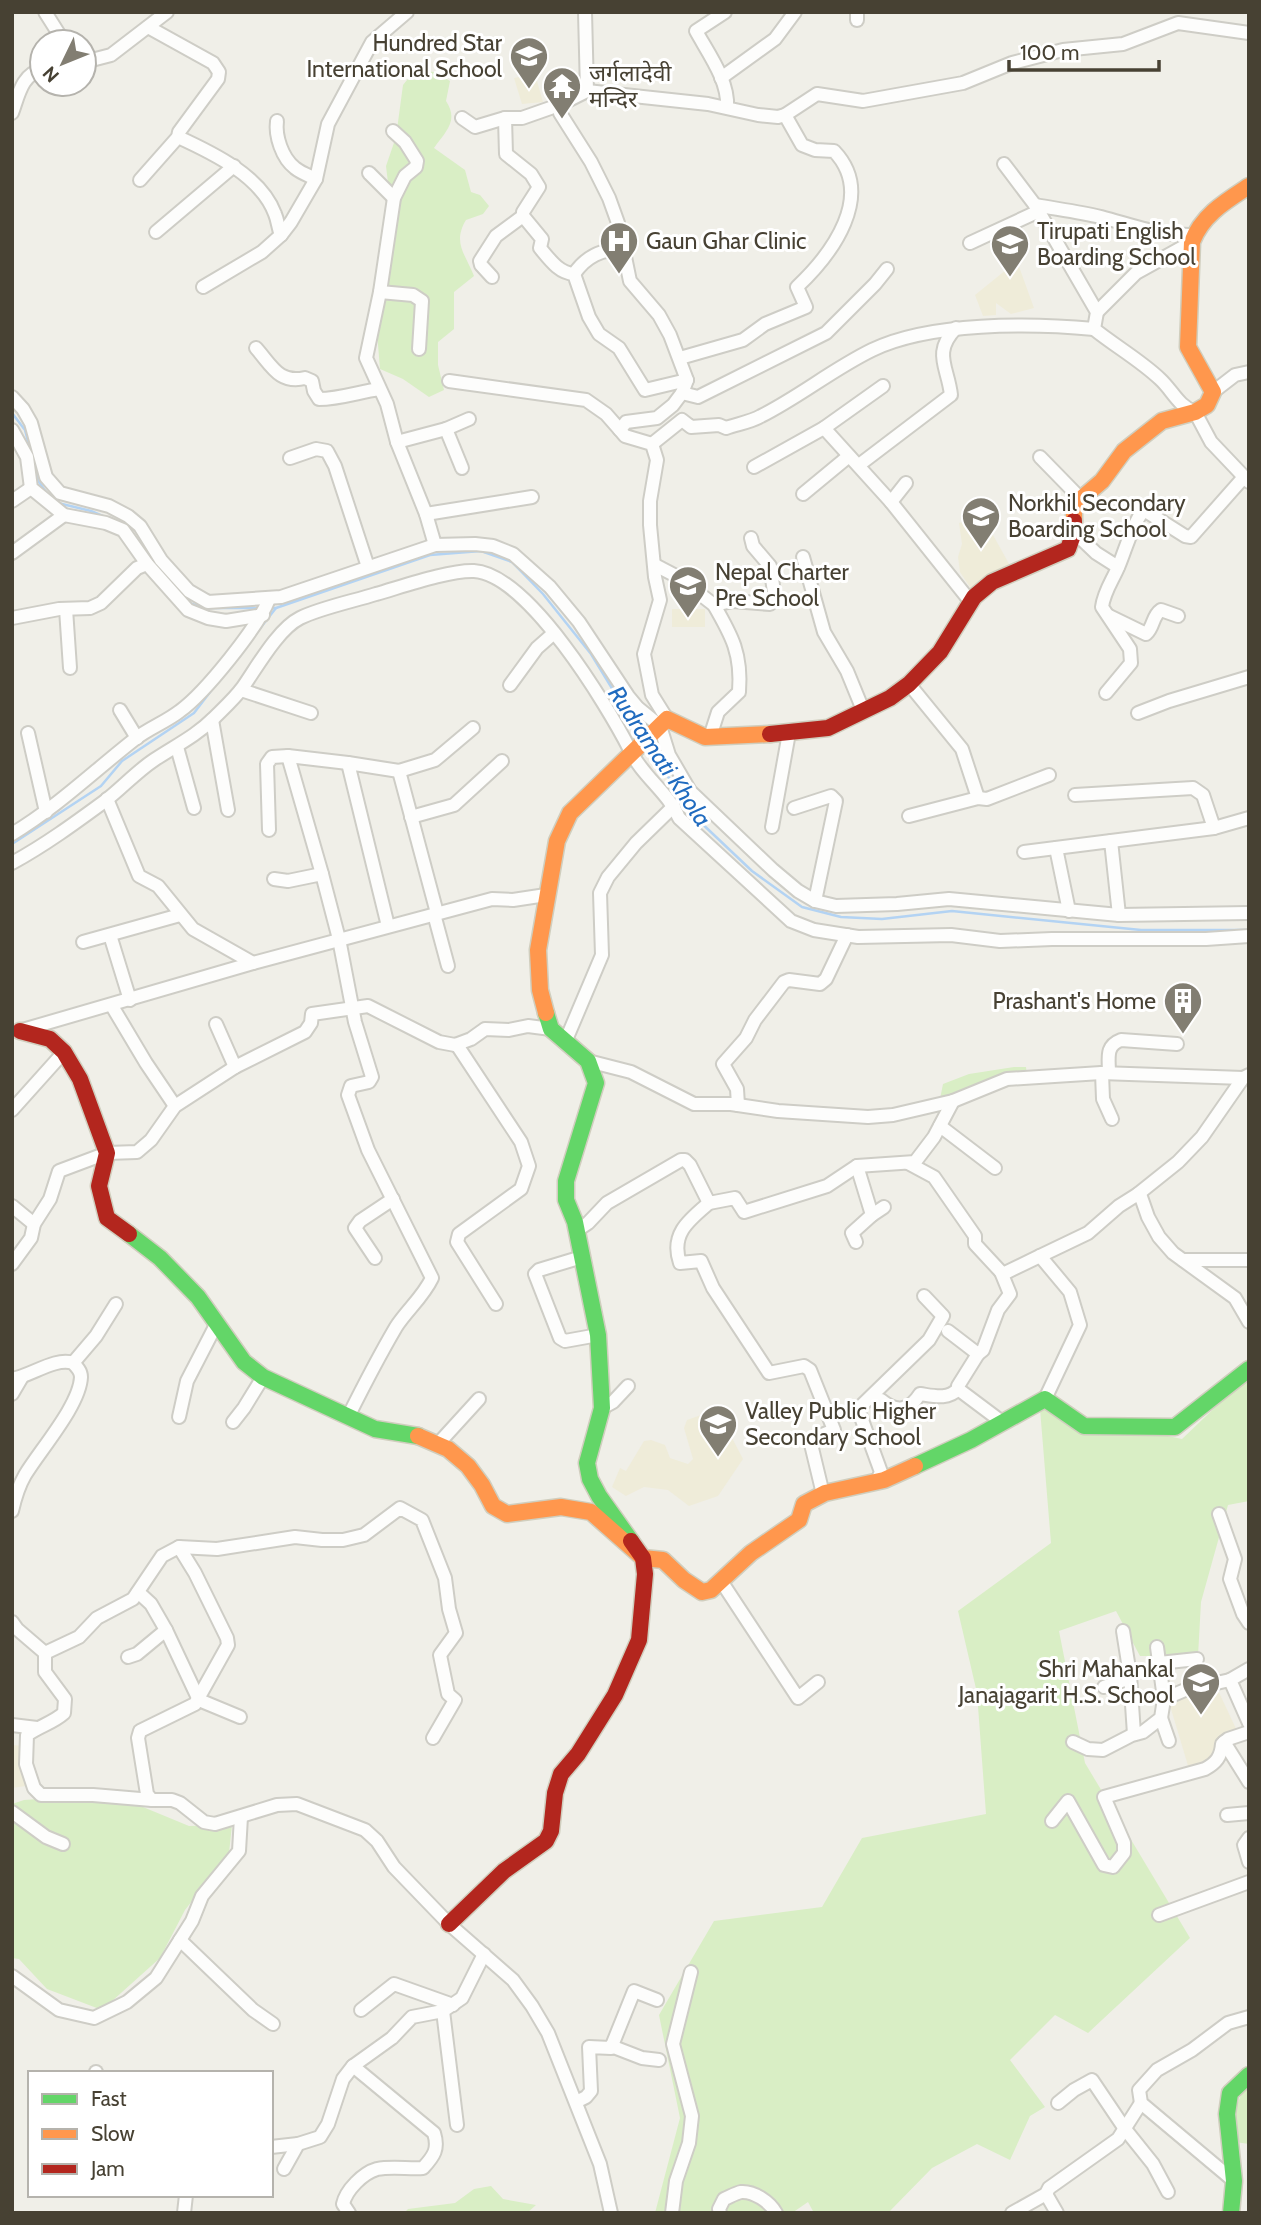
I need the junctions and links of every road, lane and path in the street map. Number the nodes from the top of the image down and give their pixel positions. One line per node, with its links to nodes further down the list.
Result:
1 (45, 12): 8 (street)
2 (167, 12): 7 (street)
3 (407, 12): 26 (street)
4 (585, 12): 13 (street)
5 (725, 12): 11 (street)
6 (795, 12): 11 (street)
7 (148, 27): 10 (street); 22 (street)
8 (55, 28)
9 (1249, 33): 17 (street)
10 (98, 58)
11 (721, 78): 15 (street)
12 (28, 79): 16 (street)
13 (587, 91): 14 (street); 15 (street)
14 (559, 105): 19 (street); 36 (street)
15 (727, 107): 17 (street)
16 (12, 113)
17 (785, 115): 47 (street)
18 (462, 118): 19 (street)
19 (505, 118): 31 (street)
20 (277, 121): 26 (street)
21 (393, 131): 29 (street)
22 (178, 137): 24 (street); 27 (street)
23 (1004, 164): 30 (street)
24 (234, 166): 32 (street); 33 (street)
25 (369, 173): 29 (street)
26 (316, 179): 33 (street)
27 (140, 180)
28 (1249, 186): 34 (street)
29 (394, 198): 41 (street)
30 (1037, 208): 34 (street); 35 (street); 42 (street)
31 (523, 216): 38 (street); 39 (street)
32 (156, 232)
33 (281, 235): 40 (street)
34 (1193, 239): 42 (street); 53 (street)
35 (970, 243)
36 (623, 249): 38 (street); 47 (street)
37 (887, 269): 54 (street)
38 (574, 274): 49 (street)
39 (492, 277)
40 (203, 287)
41 (380, 292): 46 (street); 52 (street)
42 (1097, 312): 44 (street)
43 (957, 328): 44 (street); 63 (street); 67 (street)
44 (1094, 329): 56 (street)
45 (256, 348): 52 (street)
46 (419, 349)
47 (680, 358): 49 (street)
48 (1249, 372): 53 (street)
49 (687, 380): 54 (street)
50 (449, 381): 61 (street)
51 (883, 386): 58 (street)
52 (379, 388): 62 (street)
53 (1213, 391): 56 (street)
54 (682, 393): 61 (street)
55 (12, 397): 89 (street)
56 (1195, 412): 70 (street); 75 (street)
57 (469, 419): 59 (street)
58 (824, 428): 64 (street); 69 (street)
59 (446, 429): 62 (street); 68 (street)
60 (12, 430): 72 (street)
61 (620, 430): 63 (street)
62 (397, 442): 78 (street)
63 (652, 444): 86 (street)
64 (849, 456): 67 (street); 73 (street)
65 (1040, 457): 75 (street)
66 (290, 458): 87 (street)
67 (859, 466): 77 (street)
68 (462, 467)
69 (754, 467)
70 (1246, 480): 88 (street)
71 (906, 483): 77 (street)
72 (31, 488): 76 (street); 79 (street)
73 (803, 494)
74 (532, 497): 78 (street)
75 (1081, 499): 80 (street)
76 (12, 501)
77 (891, 502): 90 (street)
78 (426, 514): 82 (street)
79 (64, 515): 83 (street); 85 (street)
80 (1074, 532): 88 (street); 90 (street)
81 (751, 538): 91 (street)
82 (435, 545): 87 (street); 109 (street)
83 (12, 553)
84 (803, 557): 105 (street)
85 (147, 564): 92 (street); 94 (street)
86 (655, 565): 91 (street); 109 (street)
87 (368, 566): 89 (street)
88 (1118, 567): 93 (street)
89 (268, 599): 94 (street)
90 (970, 601): 100 (street)
91 (713, 605): 113 (street)
92 (66, 609): 96 (street); 98 (street)
93 (1105, 614): 95 (street); 103 (street)
94 (263, 615): 114 (street)
95 (1178, 616)
96 (12, 618)
97 (554, 633): 101 (street); 102 (street); 116 (street)
98 (71, 668)
99 (1249, 677): 107 (street)
100 (909, 684): 105 (street); 124 (street)
101 (510, 685)
102 (241, 690): 106 (street); 108 (street)
103 (1106, 693)
104 (120, 709): 114 (street)
105 (863, 710): 112 (street)
106 (311, 713)
107 (1138, 713)
108 (212, 720): 115 (street); 128 (street)
109 (661, 725): 113 (street); 116 (street); 144 (street)
110 (472, 728): 120 (street)
111 (28, 733): 129 (street)
112 (789, 733): 113 (street); 133 (street)
113 (710, 737)
114 (137, 738): 129 (street)
115 (177, 747): 123 (street); 126 (street)
116 (633, 749): 125 (street); 143 (street)
117 (288, 756): 119 (street); 135 (street); 141 (street)
118 (502, 761): 131 (street)
119 (348, 763): 120 (street); 150 (street)
120 (399, 771): 131 (street)
121 (1049, 775): 124 (street)
122 (1075, 795): 134 (street)
123 (107, 799): 140 (street); 148 (street)
124 (978, 799): 130 (street)
125 (674, 806): 152 (street); 164 (street)
126 (194, 808)
127 (794, 808): 144 (street)
128 (228, 810)
129 (46, 812): 136 (street)
130 (909, 816)
131 (411, 817): 146 (street)
132 (1249, 818): 134 (street)
133 (772, 827)
134 (1214, 828): 137 (street)
135 (269, 830)
136 (12, 834)
137 (1111, 841): 138 (street); 149 (street)
138 (1056, 848): 139 (street); 145 (street)
139 (1024, 852)
140 (12, 863)
141 (322, 874): 142 (street); 154 (street)
142 (274, 879)
143 (546, 895): 146 (street); 162 (street)
144 (815, 901): 145 (street)
145 (1069, 911): 149 (street)
146 (436, 913): 150 (street); 157 (street)
147 (1249, 913): 149 (street)
148 (180, 915): 151 (street); 156 (street)
149 (1119, 915)
150 (388, 926): 154 (street)
151 (110, 935): 155 (street); 158 (street)
152 (847, 935): 153 (street); 173 (street)
153 (1249, 936)
154 (339, 939): 156 (street); 160 (street)
155 (83, 942)
156 (253, 963): 158 (street)
157 (448, 966)
158 (130, 1000): 159 (street)
159 (112, 1006): 163 (street); 174 (street)
160 (352, 1008): 166 (street); 169 (street); 183 (street)
161 (216, 1024): 169 (street)
162 (551, 1029): 164 (street); 166 (street)
163 (16, 1032): 167 (street)
164 (566, 1040): 168 (street)
165 (1177, 1044): 170 (street)
166 (457, 1045): 200 (street)
167 (64, 1052): 175 (street); 178 (street)
168 (588, 1061): 173 (street); 189 (street)
169 (235, 1067): 174 (street)
170 (1105, 1073): 171 (street); 172 (street); 176 (street)
171 (1246, 1076): 182 (street)
172 (953, 1101): 173 (street); 177 (street)
173 (738, 1105)
174 (175, 1106): 178 (street)
175 (12, 1110)
176 (1112, 1119)
177 (940, 1126): 179 (street); 181 (street)
178 (107, 1153): 188 (street); 202 (street)
179 (908, 1163): 180 (street); 197 (street)
180 (857, 1166): 184 (street); 187 (street)
181 (995, 1168)
182 (1138, 1194): 191 (street); 195 (street)
183 (393, 1199): 193 (street); 217 (street)
184 (709, 1203): 189 (street); 223 (street)
185 (12, 1206): 188 (street)
186 (884, 1207): 187 (street)
187 (872, 1215): 190 (street)
188 (34, 1224): 196 (street)
189 (576, 1231): 192 (street)
190 (856, 1242)
191 (1040, 1256): 197 (street); 214 (street)
192 (582, 1257): 204 (street); 204 (street)
193 (375, 1258)
194 (1249, 1259): 195 (street)
195 (1182, 1260): 201 (street)
196 (12, 1264)
197 (1001, 1272): 205 (street)
198 (924, 1296): 222 (street)
199 (116, 1304): 206 (street)
200 (496, 1304)
201 (1249, 1322)
202 (217, 1323): 207 (street); 218 (street)
203 (948, 1331): 205 (street)
204 (598, 1335): 216 (street)
205 (978, 1354): 211 (street)
206 (73, 1363): 209 (street); 224 (street)
207 (263, 1377): 217 (street); 219 (street)
208 (1246, 1377): 214 (street)
209 (17, 1378): 212 (street)
210 (628, 1386): 216 (street)
211 (958, 1389): 215 (street); 220 (street)
212 (12, 1394)
213 (479, 1399): 221 (street)
214 (1045, 1399): 220 (street)
215 (881, 1401)
216 (602, 1408): 227 (street)
217 (349, 1415): 221 (street)
218 (179, 1417)
219 (233, 1422)
220 (1002, 1422): 222 (street)
221 (438, 1444): 227 (street)
222 (877, 1482): 223 (street)
223 (823, 1494): 228 (street)
224 (12, 1511)
225 (1219, 1514): 231 (street)
226 (179, 1547): 229 (street); 245 (street); 253 (street)
227 (643, 1558): 228 (street); 269 (street)
228 (722, 1581): 242 (street)
229 (138, 1592): 232 (street); 235 (street)
230 (12, 1622): 235 (street)
231 (1249, 1623)
232 (166, 1630): 236 (street); 245 (street)
233 (1123, 1631): 240 (street)
234 (1157, 1647): 238 (street)
235 (45, 1653): 250 (street)
236 (128, 1657)
237 (1197, 1659): 238 (street)
238 (1159, 1663): 244 (street)
239 (1249, 1670): 241 (street)
240 (1130, 1678): 243 (street); 252 (street)
241 (1230, 1680): 244 (street); 248 (street)
242 (818, 1682)
243 (1104, 1687)
244 (1164, 1699): 247 (street)
245 (199, 1700): 246 (street); 258 (street)
246 (240, 1717)
247 (1161, 1718): 252 (street); 254 (street)
248 (1249, 1723)
249 (12, 1725): 250 (street)
250 (37, 1728): 258 (street)
251 (1249, 1732): 256 (street)
252 (1134, 1734): 255 (street)
253 (433, 1738)
254 (1169, 1741)
255 (1073, 1742)
256 (1224, 1742): 257 (street); 263 (street)
257 (1249, 1782)
258 (152, 1800): 262 (street)
259 (12, 1812): 265 (street)
260 (1249, 1813): 261 (street)
261 (1227, 1815)
262 (241, 1817): 269 (street); 270 (street)
263 (1052, 1821)
264 (1249, 1838): 266 (street)
265 (63, 1844)
266 (1249, 1862)
267 (1249, 1882): 268 (street)
268 (1159, 1915)
269 (449, 1924): 271 (street)
270 (180, 1940): 273 (street); 278 (street)
271 (484, 1954): 275 (street); 283 (street)
272 (691, 1972): 296 (street)
273 (12, 1976)
274 (657, 2000): 279 (street)
275 (448, 2008): 276 (street); 281 (street); 286 (street)
276 (361, 2010)
277 (1249, 2017): 285 (street)
278 (273, 2024)
279 (611, 2046): 280 (street); 283 (street)
280 (659, 2060)
281 (353, 2066): 288 (street); 294 (street)
282 (1249, 2075): 291 (street)
283 (576, 2102): 295 (street)
284 (1058, 2103): 287 (street)
285 (1141, 2103): 287 (street); 291 (street)
286 (457, 2125)
287 (1125, 2129): 292 (street); 293 (street)
288 (298, 2144): 289 (street); 290 (street)
289 (273, 2147)
290 (284, 2169)
291 (1234, 2181): 301 (street)
292 (1168, 2192)
293 (1046, 2194): 299 (street); 300 (street)
294 (349, 2213)
295 (611, 2213)
296 (673, 2213)
297 (720, 2213): 298 (street)
298 (776, 2213)
299 (1012, 2213)
300 (1057, 2213)
301 (1231, 2213)

